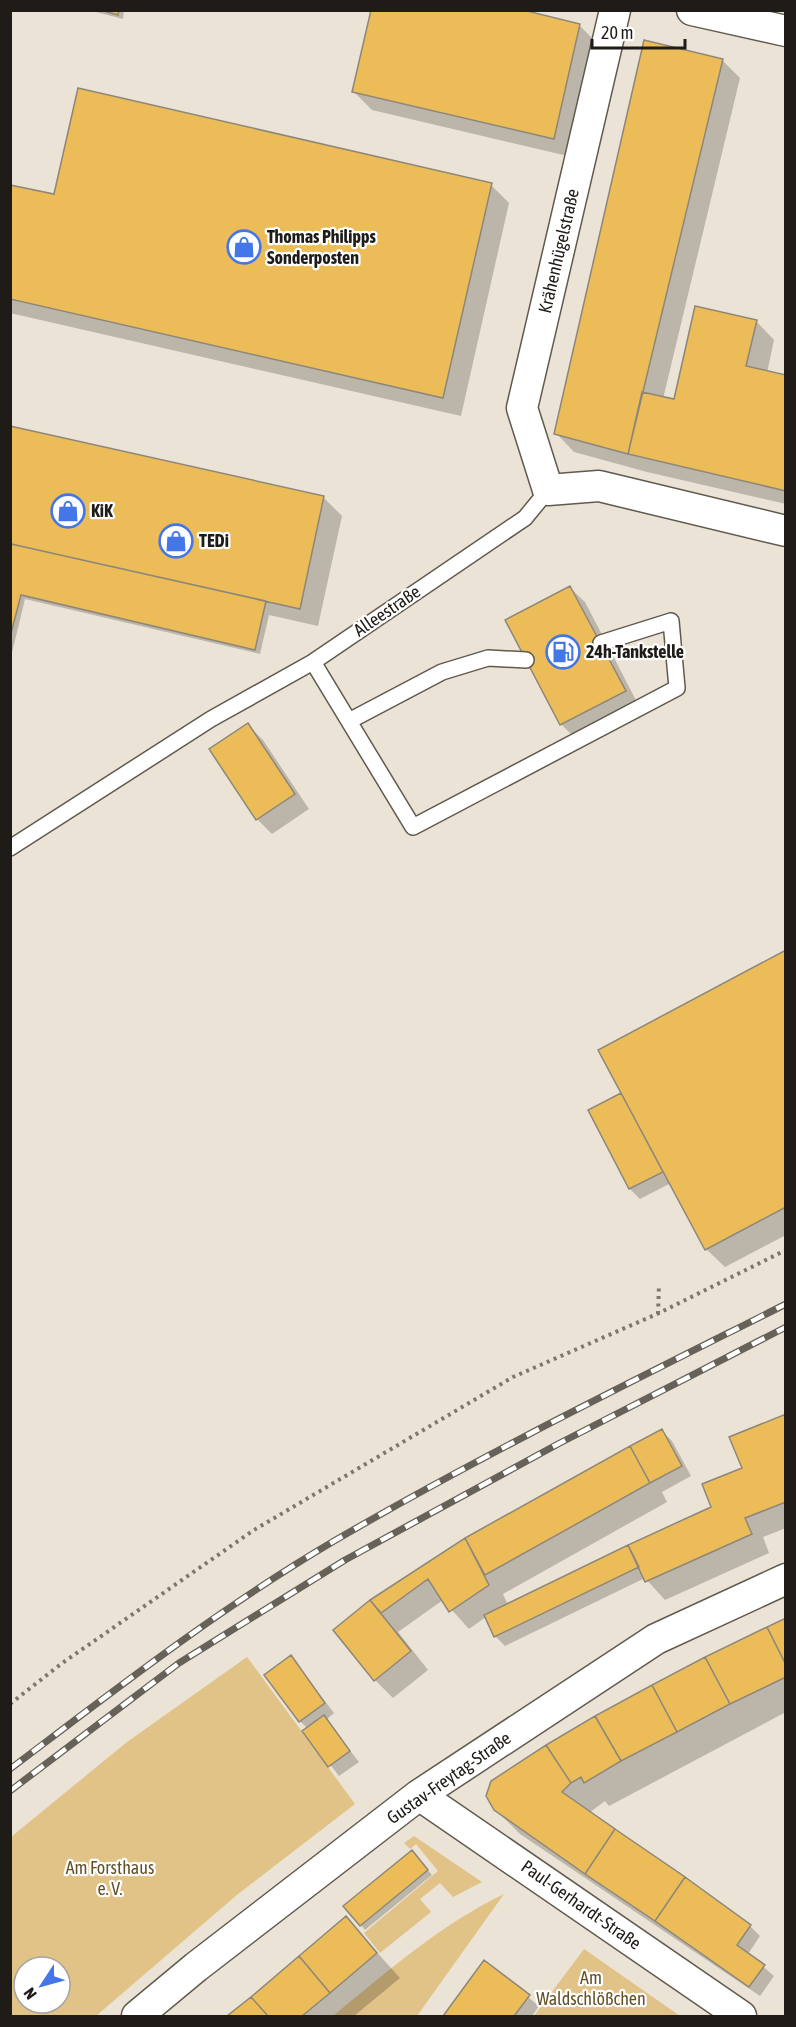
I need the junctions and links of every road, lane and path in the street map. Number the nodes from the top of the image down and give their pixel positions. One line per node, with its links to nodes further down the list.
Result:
1 (615, 10): 4 (street, Krähenhügelstraße)
2 (693, 10): 3 (street)
3 (786, 31)
4 (548, 490): 5 (street); 8 (lane, Alleestraße)
5 (786, 531)
6 (601, 643): 9 (lane)
7 (526, 660): 9 (lane)
8 (313, 662): 9 (lane); 10 (lane, Alleestraße)
9 (349, 721)
10 (10, 848)
11 (786, 1250): 13 (path)
12 (659, 1285): 13 (path)
13 (657, 1314): 15 (path)
14 (786, 1579): 16 (street, Gustav-Freytag-Straße)
15 (10, 1704)
16 (419, 1795): 17 (street, Gustav-Freytag-Straße); 18 (street, Paul-Gerhardt-Straße)
17 (137, 2016)
18 (741, 2016)

